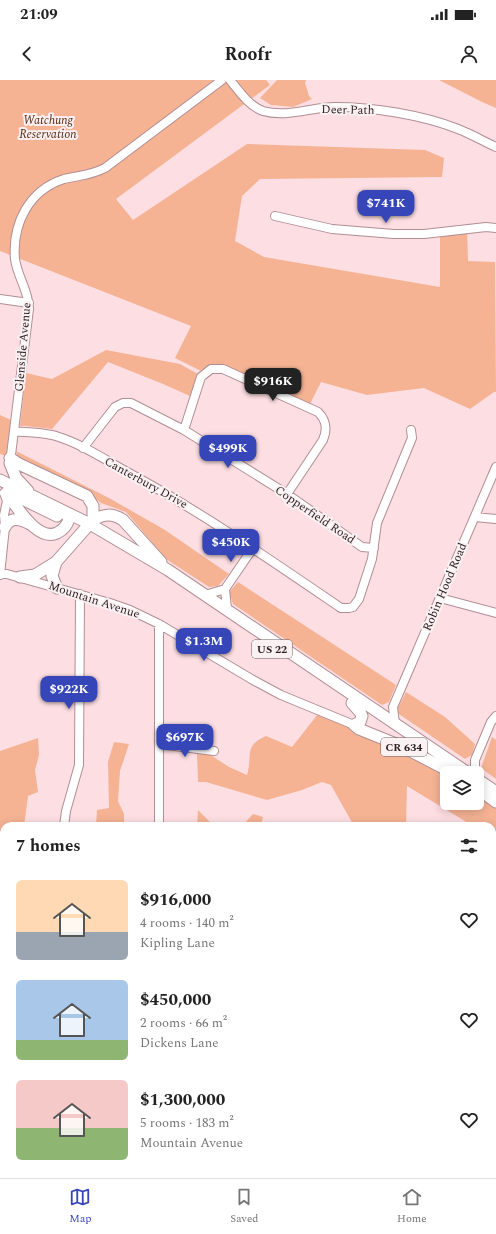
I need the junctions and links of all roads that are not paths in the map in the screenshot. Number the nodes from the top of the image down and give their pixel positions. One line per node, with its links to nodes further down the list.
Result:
1 (222, 80): 7 (street, Glenside Avenue)
2 (230, 80): 3 (street, Deer Path)
3 (496, 148)
4 (275, 216): 5 (street)
5 (496, 228)
6 (0, 299): 7 (street)
7 (29, 303): 10 (street, Glenside Avenue)
8 (184, 430): 11 (street, Copperfield Road); 17 (street, Copperfield Road); 17 (street)
9 (411, 430): 25 (street, Canterbury Drive)
10 (14, 432): 11 (street, Canterbury Drive); 12 (street, Glenside Avenue)
11 (83, 448): 24 (street, Canterbury Drive)
12 (10, 461): 14 (highway); 16 (highway); 22 (highway)
13 (496, 467): 19 (street, Robin Hood Road)
14 (0, 473)
15 (1, 486): 16 (highway, US 22); 18 (highway, US 22); 21 (highway); 23 (street)
16 (31, 494): 18 (highway, US 22)
17 (287, 494): 25 (street, Copperfield Road)
18 (67, 516): 21 (highway); 22 (highway, US 22)
19 (475, 517): 20 (street); 35 (street, Robin Hood Road)
20 (496, 519)
21 (32, 525): 23 (highway)
22 (90, 525): 26 (highway); 27 (highway, US 22); 27 (highway); 39 (highway, US 22)
23 (5, 527): 28 (street)
24 (253, 548): 25 (street, Canterbury Drive); 32 (street)
25 (374, 548)
26 (56, 562): 30 (highway); 31 (highway)
27 (168, 570): 34 (highway, US 22)
28 (0, 572): 29 (street); 30 (street, Mountain Avenue / CR 634)
29 (0, 575)
30 (20, 577): 31 (street, Mountain Avenue / CR 634)
31 (57, 588): 33 (street, Mountain Avenue / CR 634)
32 (225, 589): 34 (street); 36 (street)
33 (80, 594): 38 (street, Mountain Avenue / CR 634); 57 (street)
34 (205, 595): 36 (highway, US 22)
35 (440, 598): 37 (street); 40 (street, Robin Hood Road)
36 (226, 609): 41 (highway, US 22)
37 (496, 613)
38 (159, 624): 44 (street, Mountain Avenue / CR 634); 45 (street)
39 (352, 703): 44 (highway); 49 (highway, US 22)
40 (392, 707): 41 (street); 43 (street)
41 (378, 712): 43 (highway, US 22)
42 (496, 716): 47 (street)
43 (395, 724): 50 (highway, US 22)
44 (354, 725): 48 (highway, CR 634)
45 (159, 744): 46 (street); 58 (street)
46 (214, 751)
47 (475, 760): 51 (street); 52 (street)
48 (445, 766)
49 (448, 766)
50 (450, 766)
51 (465, 766)
52 (475, 766)
53 (484, 784): 54 (highway)
54 (496, 792)
55 (484, 793): 56 (highway)
56 (496, 802)
57 (65, 822)
58 (159, 822)

